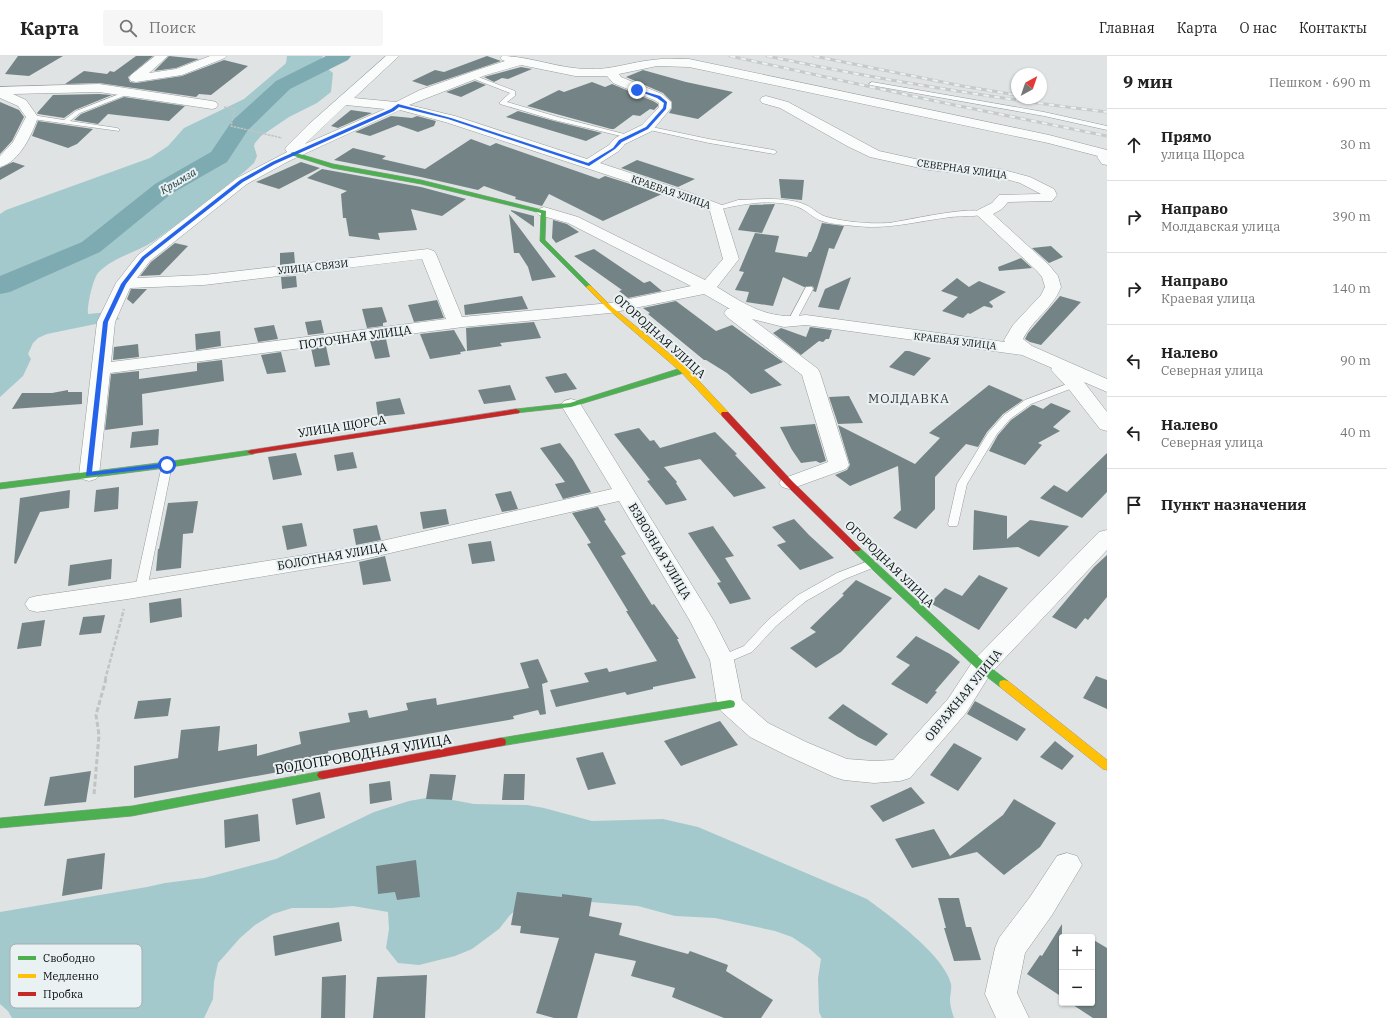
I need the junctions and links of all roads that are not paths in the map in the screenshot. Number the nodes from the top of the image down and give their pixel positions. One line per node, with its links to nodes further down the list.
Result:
1 (162, 56): 8 (street)
2 (221, 56): 8 (street)
3 (393, 56): 14 (street)
4 (497, 56): 5 (street)
5 (519, 62): 6 (street); 7 (street)
6 (614, 71): 19 (street); 25 (street)
7 (471, 76): 16 (street); 22 (lane)
8 (136, 78): 10 (street)
9 (872, 84): 20 (lane)
10 (100, 88): 11 (street); 12 (street)
11 (0, 92): 17 (street)
12 (127, 92): 15 (street); 18 (lane)
13 (766, 100): 31 (street, СЕВЕРНАЯ УЛИЦА)
14 (345, 101): 16 (street, КРАЕВАЯ УЛИЦА); 23 (street)
15 (212, 105)
16 (398, 106): 23 (street); 28 (street, КРАЕВАЯ УЛИЦА)
17 (32, 117): 18 (lane); 27 (street)
18 (65, 122): 21 (lane)
19 (647, 128): 22 (street); 24 (lane)
20 (1107, 128)
21 (117, 130)
22 (629, 136): 28 (street)
23 (292, 151): 30 (street); 32 (street)
24 (774, 152)
25 (1107, 154): 26 (street)
26 (1107, 161)
27 (0, 163)
28 (589, 164): 29 (street, КРАЕВАЯ УЛИЦА)
29 (717, 208): 31 (lane); 33 (street, КРАЕВАЯ УЛИЦА)
30 (544, 212): 33 (street); 35 (street, ОГОРОДНАЯ УЛИЦА)
31 (983, 213): 38 (street)
32 (124, 284): 37 (street, УЛИЦА СВЯЗИ); 40 (street)
33 (708, 288): 35 (street, ПОТОЧНАЯ УЛИЦА); 36 (street, КРАЕВАЯ УЛИЦА); 48 (street)
34 (809, 289): 36 (lane)
35 (610, 308): 37 (street, ПОТОЧНАЯ УЛИЦА); 41 (street, ОГОРОДНАЯ УЛИЦА)
36 (792, 321): 38 (street, КРАЕВАЯ УЛИЦА)
37 (456, 323): 40 (street, ПОТОЧНАЯ УЛИЦА)
38 (1026, 350): 39 (street, КРАЕВАЯ УЛИЦА)
39 (1046, 359): 42 (street); 43 (street, КРАЕВАЯ УЛИЦА)
40 (101, 369): 47 (street)
41 (684, 370): 44 (street, УЛИЦА ЩОРСА); 48 (street, ОГОРОДНАЯ УЛИЦА)
42 (1075, 384): 45 (street); 51 (lane)
43 (1107, 386)
44 (571, 405): 46 (street, УЛИЦА ЩОРСА); 50 (street, ВЗВОЗНАЯ УЛИЦА)
45 (1107, 425)
46 (167, 465): 47 (street, УЛИЦА ЩОРСА); 54 (lane)
47 (89, 475): 49 (street, УЛИЦА ЩОРСА)
48 (789, 483): 53 (street, ОГОРОДНАЯ УЛИЦА)
49 (0, 486)
50 (625, 493): 54 (street, БОЛОТНАЯ УЛИЦА); 56 (street, ВЗВОЗНАЯ УЛИЦА)
51 (953, 524)
52 (1107, 537): 57 (street, ОВРАЖНАЯ УЛИЦА)
53 (871, 564): 56 (lane); 57 (street, ОГОРОДНАЯ УЛИЦА)
54 (135, 590): 55 (street, БОЛОТНАЯ УЛИЦА)
55 (37, 604)
56 (722, 660): 58 (street, ВЗВОЗНАЯ УЛИЦА)
57 (982, 667): 58 (street, ОВРАЖНАЯ УЛИЦА); 59 (street, ОГОРОДНАЯ УЛИЦА)
58 (730, 704): 60 (street, ВОДОПРОВОДНАЯ УЛИЦА)
59 (1107, 766)
60 (0, 823)
61 (1067, 865): 62 (street)
62 (1013, 1018)

